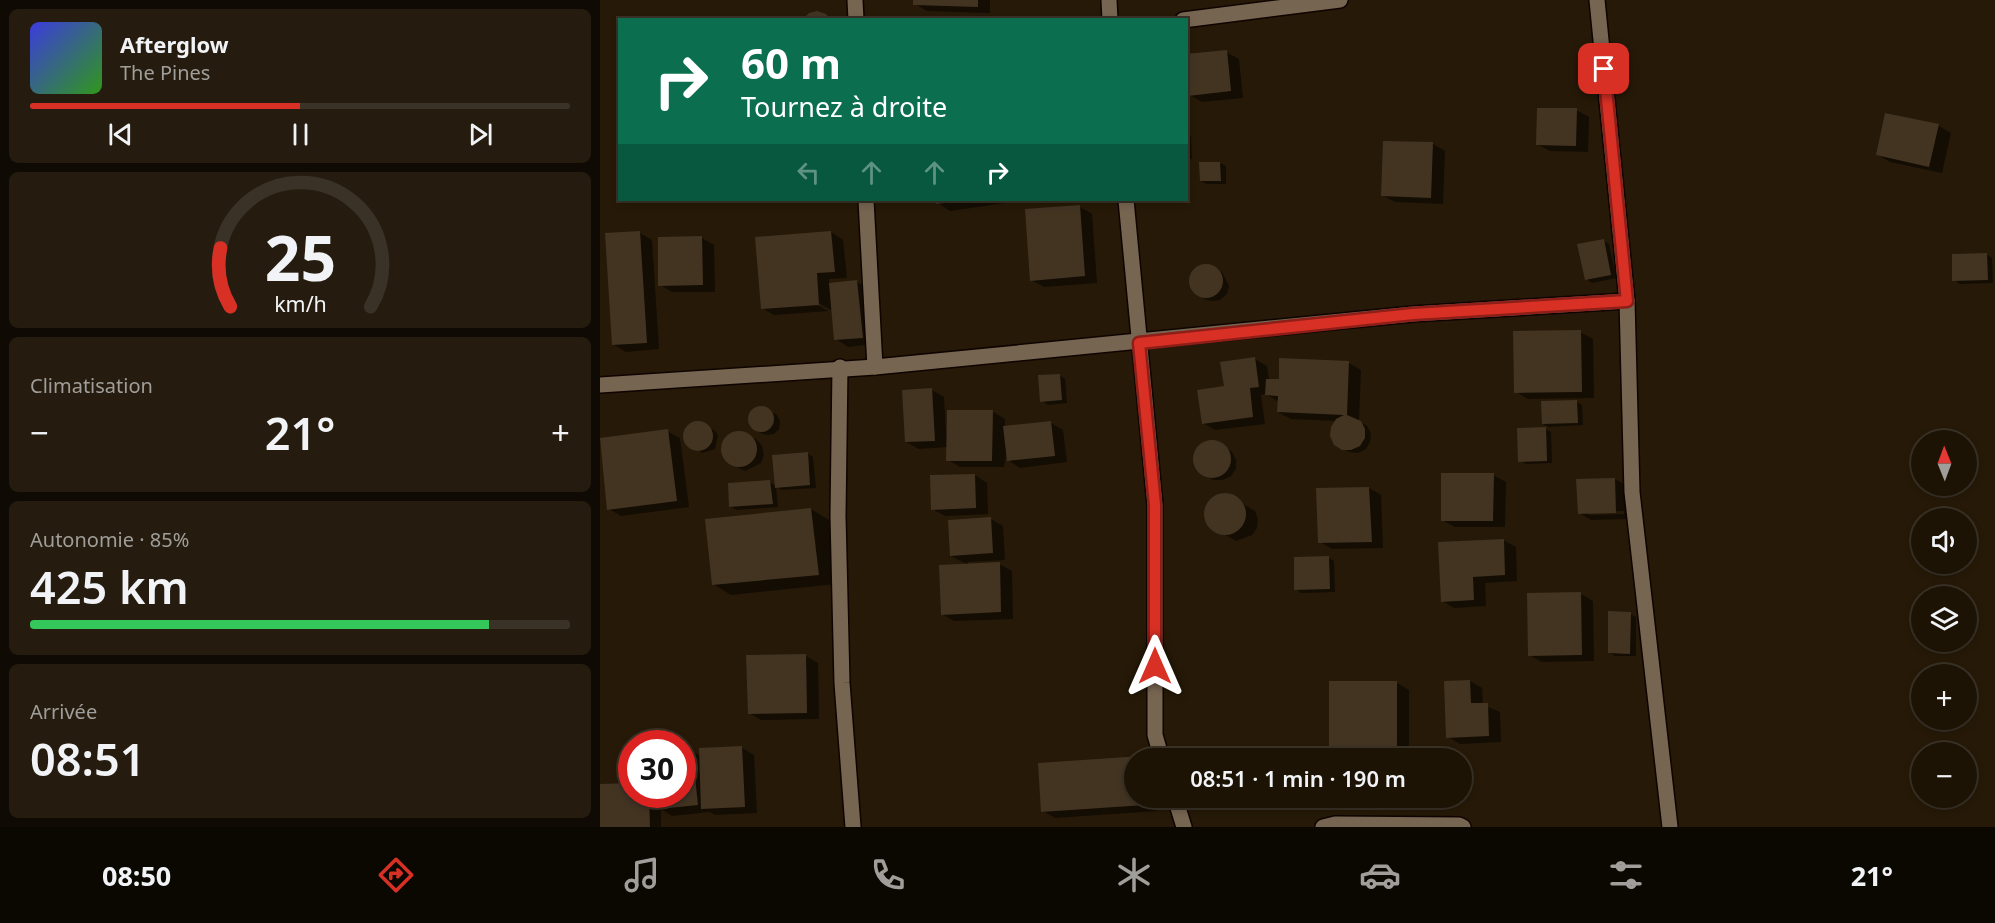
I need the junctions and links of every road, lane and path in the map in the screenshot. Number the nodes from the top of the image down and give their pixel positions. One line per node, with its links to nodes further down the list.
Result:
1 (855, 0): 5 (street)
2 (1109, 0): 6 (street)
3 (1340, 0): 7 (street)
4 (1597, 0): 10 (street)
5 (856, 18)
6 (1110, 18)
7 (1188, 19)
8 (866, 201): 13 (street)
9 (1126, 201): 11 (street)
10 (1627, 301): 11 (street); 21 (street)
11 (1139, 343): 13 (street); 15 (street)
12 (840, 367): 13 (street); 14 (street); 17 (street)
13 (875, 367)
14 (600, 385)
15 (1159, 748)
16 (1178, 808): 18 (street)
17 (853, 827)
18 (1184, 827)
19 (1323, 827): 20 (street)
20 (1463, 827)
21 (1670, 827)

